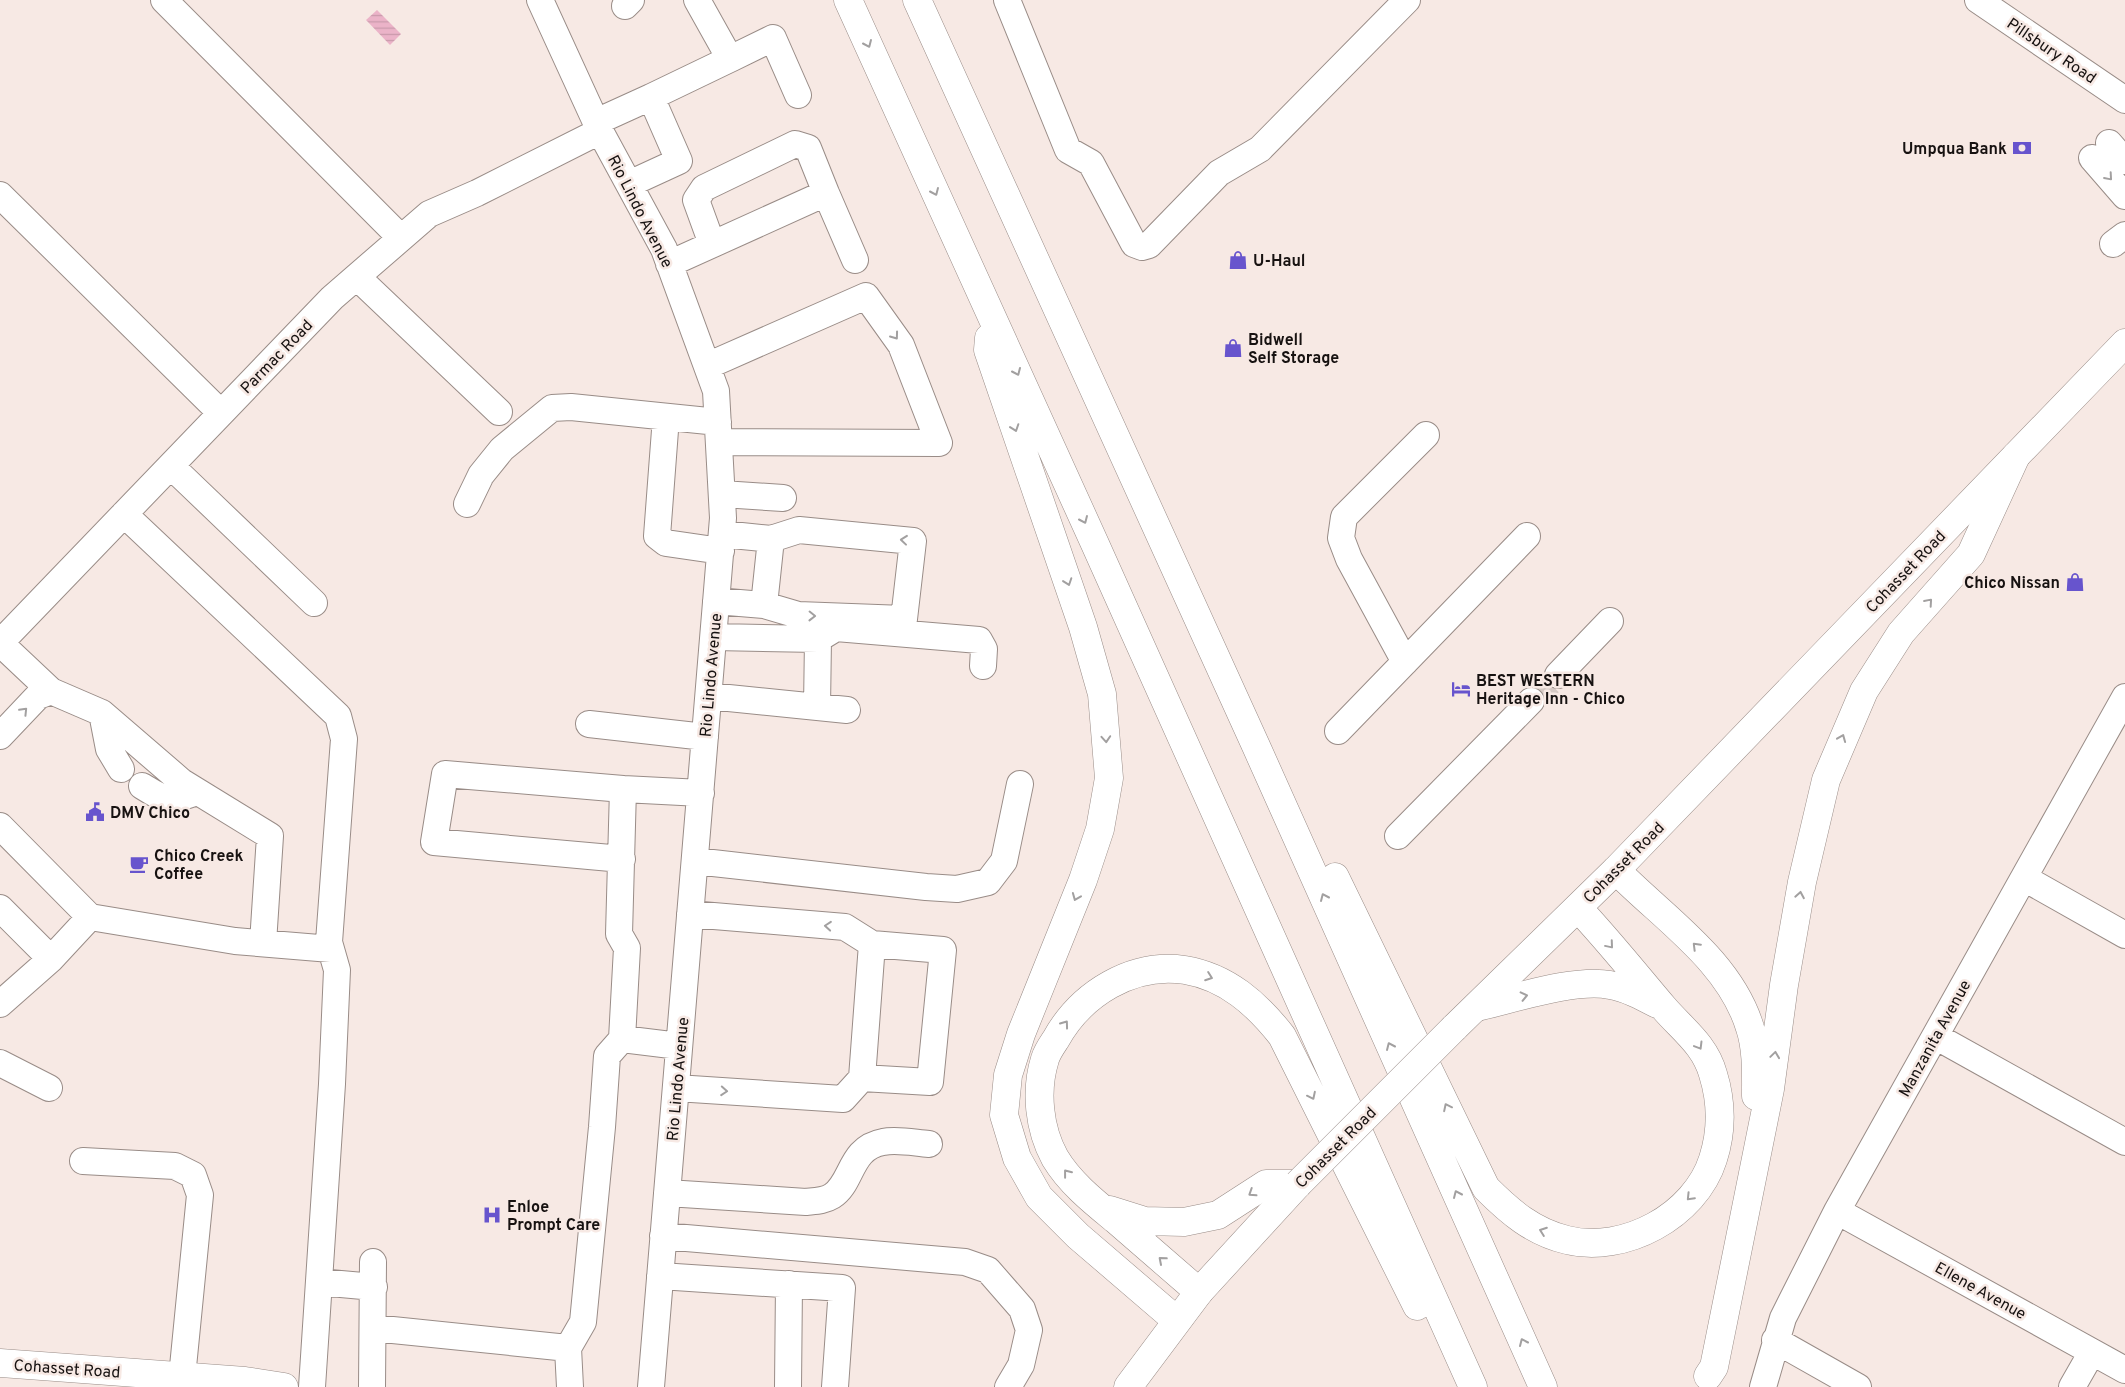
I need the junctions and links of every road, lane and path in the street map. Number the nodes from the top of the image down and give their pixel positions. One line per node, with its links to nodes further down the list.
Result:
1 (164, 0): 20 (street)
2 (540, 0): 13 (street, Rio Lindo Avenue)
3 (697, 0): 9 (street)
4 (848, 0): 26 (main road, one-way to 26)
5 (917, 0): 65 (main road)
6 (1006, 0): 7 (street)
7 (1407, 0)
8 (1978, 0): 10 (street, Pillsbury Road)
9 (730, 59): 11 (street, Parmac Road); 12 (street, Parmac Road)
10 (2122, 91)
11 (798, 95)
12 (651, 97): 13 (street, Parmac Road); 15 (street)
13 (598, 126): 15 (street, Rio Lindo Avenue); 20 (street, Parmac Road)
14 (2109, 154): 18 (street, one-way to 18)
15 (629, 184): 24 (street, Rio Lindo Avenue)
16 (826, 193): 21 (street); 21 (street); 23 (street)
17 (0, 195): 30 (street)
18 (2125, 196)
19 (2125, 235): 22 (street)
20 (401, 238): 25 (street, Parmac Road)
21 (712, 244): 24 (street)
22 (2125, 248)
23 (855, 260)
24 (669, 264): 28 (street, Rio Lindo Avenue)
25 (357, 277): 29 (street); 30 (street, Parmac Road)
26 (990, 314): 109 (main road, one-way to 109); 117 (main road, one-way to 117)
27 (2125, 342): 34 (main road, Cohasset Road)
28 (707, 366): 32 (street, Rio Lindo Avenue); 32 (street, one-way to 32)
29 (499, 412)
30 (221, 413): 35 (street, Parmac Road)
31 (666, 417): 32 (street); 38 (street); 42 (street)
32 (718, 432): 36 (street, Rio Lindo Avenue)
33 (1426, 435): 51 (street)
34 (2016, 456): 76 (main road, Cohasset Road); 119 (main road, one-way to 34)
35 (171, 466): 39 (street, Parmac Road); 44 (street)
36 (722, 494): 37 (street); 42 (street, Rio Lindo Avenue)
37 (782, 498)
38 (467, 504)
39 (124, 514): 48 (street, Parmac Road); 85 (street)
40 (1527, 536): 51 (street)
41 (772, 539): 42 (street); 45 (street); 47 (street, one-way to 41)
42 (721, 542): 43 (street, Rio Lindo Avenue)
43 (716, 601): 45 (street); 49 (street, Rio Lindo Avenue)
44 (314, 603)
45 (764, 605): 47 (street, one-way to 47)
46 (1610, 621): 53 (street)
47 (857, 623): 50 (street); 52 (street)
48 (4, 632): 54 (street)
49 (714, 637): 50 (street); 55 (street, Rio Lindo Avenue)
50 (818, 638): 58 (street)
51 (1405, 662): 62 (street)
52 (983, 666)
53 (1558, 674)
54 (52, 691): 60 (street); 63 (street, one-way to 54)
55 (709, 696): 58 (street); 64 (street, Rio Lindo Avenue)
56 (2124, 699): 77 (street, Manzanita Avenue)
57 (1531, 701): 73 (street)
58 (817, 707): 59 (street)
59 (847, 710)
60 (102, 713): 66 (street); 70 (street)
61 (589, 724): 64 (street)
62 (1338, 732)
63 (0, 736)
64 (705, 737): 71 (street, Rio Lindo Avenue)
65 (1256, 746): 89 (main road, one-way to 65); 129 (main road, one-way to 65)
66 (121, 768)
67 (1020, 784): 75 (street)
68 (142, 786): 70 (street)
69 (623, 789): 71 (street); 74 (street); 74 (street)
70 (197, 792): 83 (street)
71 (700, 793): 75 (street, Rio Lindo Avenue)
72 (0, 826): 81 (street)
73 (1398, 836)
74 (622, 859): 91 (street)
75 (695, 861): 80 (street, Rio Lindo Avenue)
76 (1616, 870): 79 (main road, Cohasset Road); 119 (main road, one-way to 76)
77 (2024, 878): 82 (street); 90 (street, Manzanita Avenue)
78 (0, 908): 86 (street)
79 (1578, 908): 88 (main road, Cohasset Road); 89 (main road, one-way to 89)
80 (690, 914): 84 (street, one-way to 80); 92 (street, Rio Lindo Avenue)
81 (90, 917): 83 (street); 86 (street)
82 (2125, 935)
83 (263, 943): 85 (street)
84 (872, 944): 94 (street); 94 (street)
85 (331, 949): 106 (street)
86 (50, 959): 87 (street)
87 (0, 1004)
88 (1476, 1007): 89 (main road, one-way to 89); 100 (main road, Cohasset Road, bridge)
89 (1666, 1010)
90 (1935, 1036): 97 (street); 103 (street, Manzanita Avenue)
91 (622, 1039): 92 (street); 112 (street)
92 (679, 1046): 96 (street, Rio Lindo Avenue)
93 (0, 1063): 95 (street)
94 (862, 1078): 96 (street, one-way to 94)
95 (49, 1088)
96 (676, 1088): 101 (street, Rio Lindo Avenue)
97 (2125, 1142)
98 (929, 1144): 101 (street)
99 (83, 1161): 116 (street)
100 (1298, 1184): 102 (main road, one-way to 102); 108 (main road, Cohasset Road)
101 (667, 1193): 104 (street, Rio Lindo Avenue)
102 (1101, 1208): 108 (main road, one-way to 102); 117 (main road, one-way to 117)
103 (1837, 1210): 111 (street, Manzanita Avenue); 113 (street, Ellene Avenue)
104 (663, 1236): 105 (street, Rio Lindo Avenue); 127 (street)
105 (660, 1276): 107 (street); 124 (street, Rio Lindo Avenue)
106 (319, 1282): 110 (street); 121 (street)
107 (789, 1284): 125 (street); 126 (street)
108 (1199, 1292): 109 (main road, Cohasset Road)
109 (1176, 1320): 128 (main road, Cohasset Road)
110 (373, 1328): 112 (street); 122 (street)
111 (1776, 1340): 130 (street, Manzanita Avenue); 131 (street)
112 (568, 1348): 123 (street)
113 (2092, 1352): 115 (street, Ellene Avenue); 132 (street)
114 (0, 1363): 118 (main road, Cohasset Road)
115 (2125, 1370)
116 (182, 1376): 118 (main road, Cohasset Road); 120 (main road, Cohasset Road)
117 (1468, 1377)
118 (117, 1379)
119 (1707, 1382)
120 (284, 1387)
121 (312, 1387)
122 (372, 1387)
123 (570, 1387)
124 (651, 1387)
125 (788, 1387)
126 (835, 1387)
127 (1008, 1387)
128 (1128, 1387)
129 (1543, 1387)
130 (1762, 1387)
131 (1858, 1387)
132 (2072, 1387)

